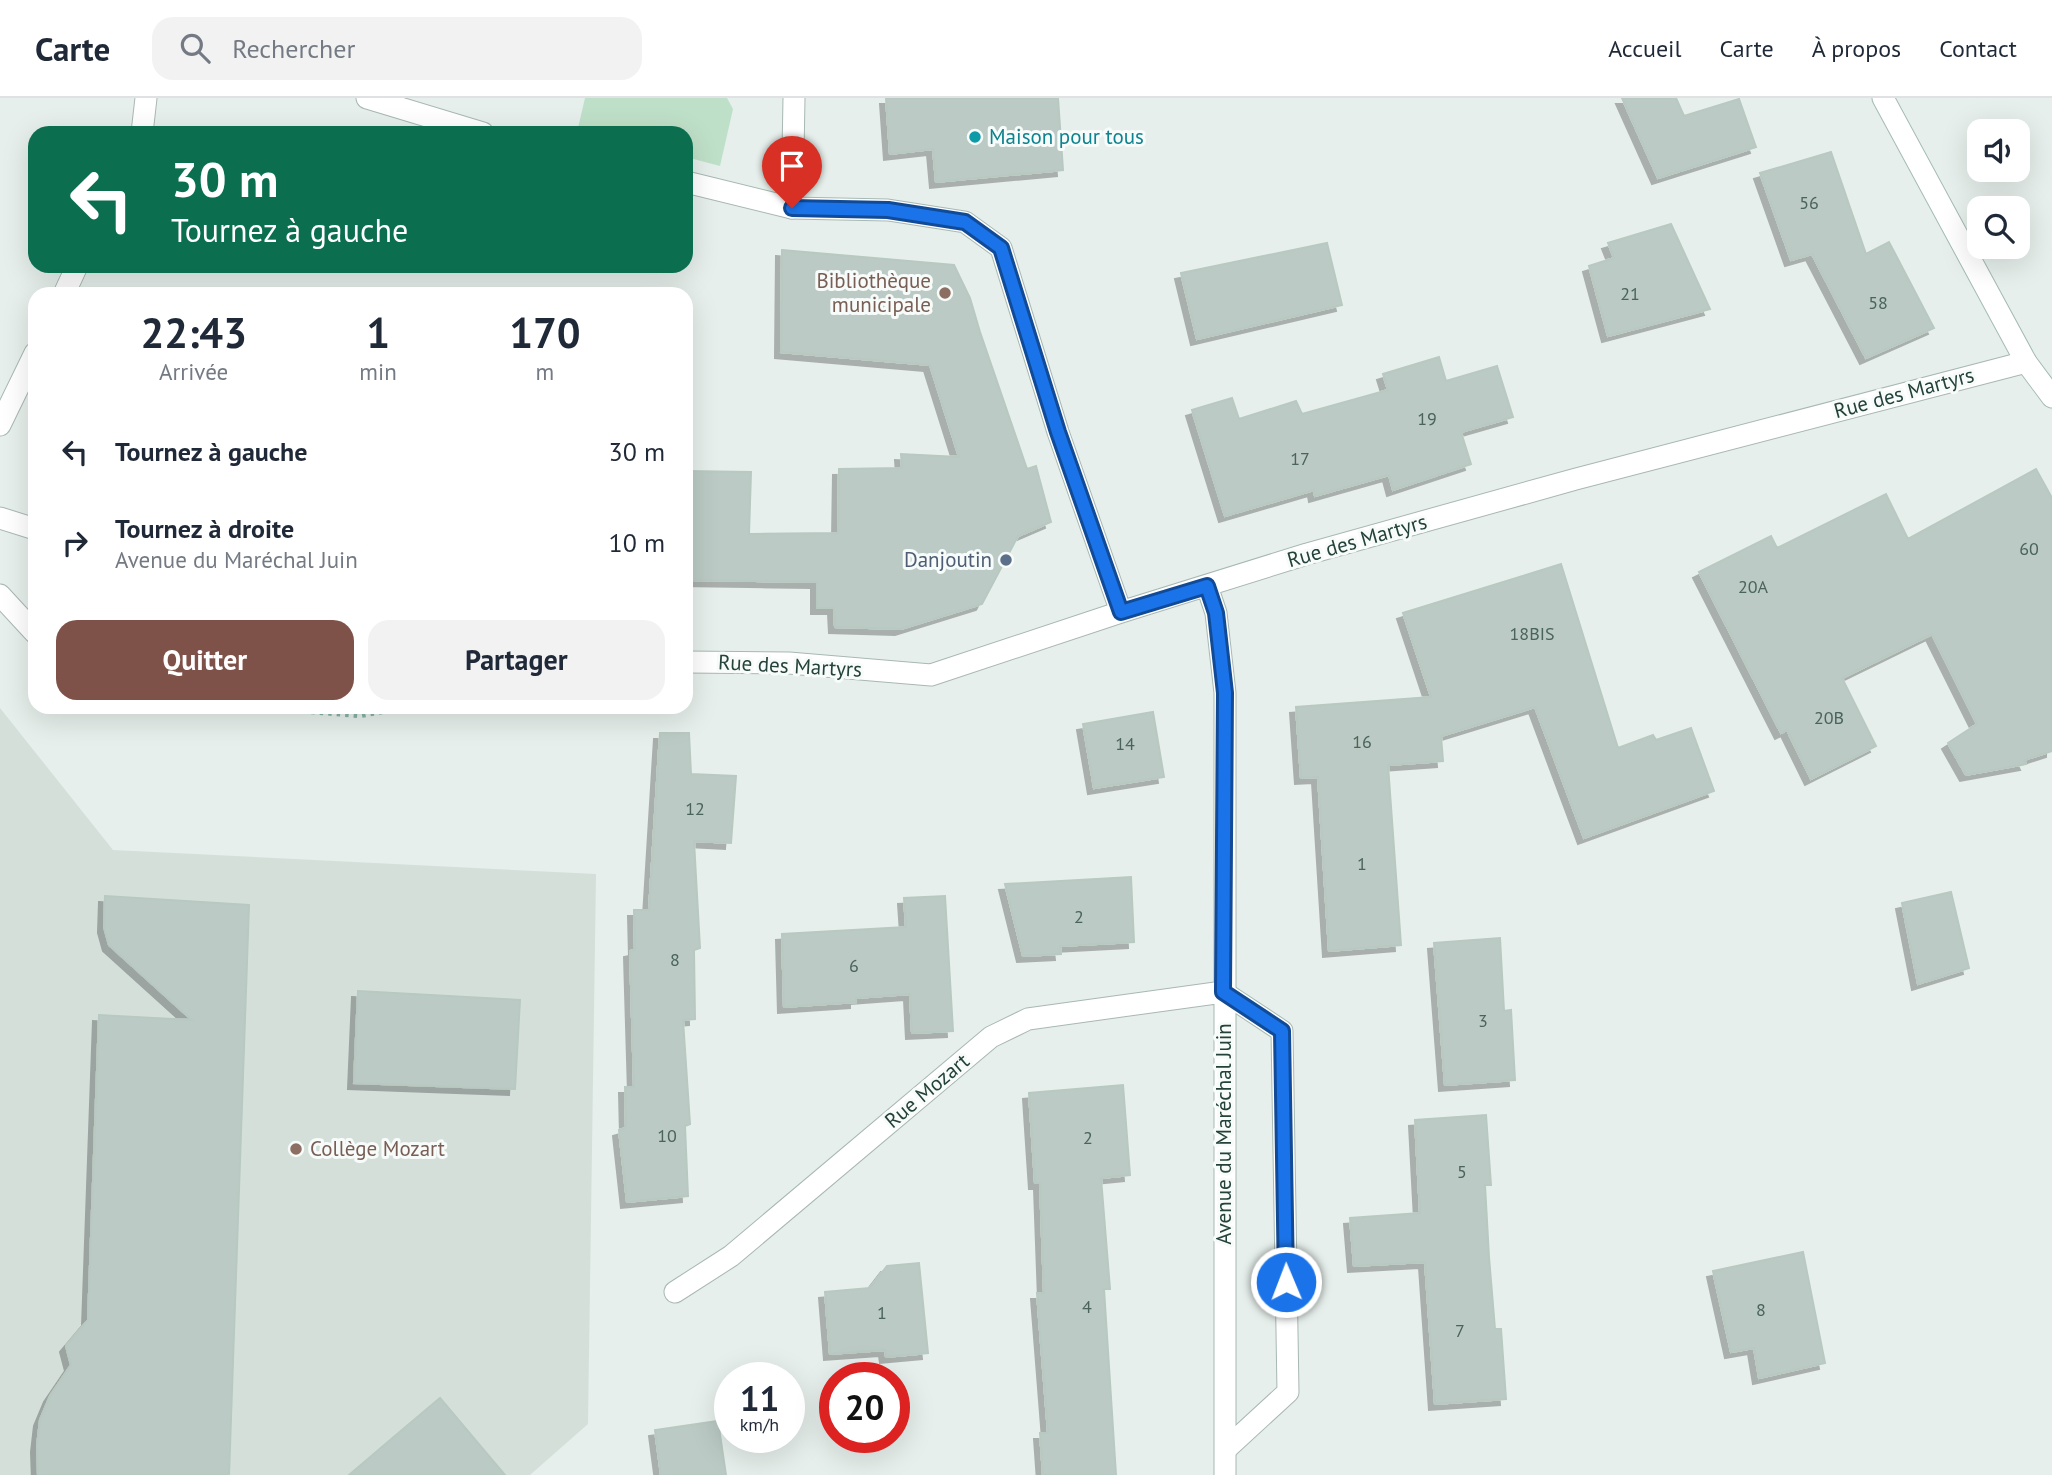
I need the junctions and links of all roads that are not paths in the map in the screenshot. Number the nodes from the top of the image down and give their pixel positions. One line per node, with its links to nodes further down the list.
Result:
1 (146, 98): 5 (street)
2 (368, 98): 6 (street)
3 (794, 98): 8 (street)
4 (1883, 98): 9 (street)
5 (143, 126)
6 (460, 126)
7 (693, 185): 8 (street)
8 (792, 208): 17 (street)
9 (2026, 362): 11 (street); 15 (street, Rue des Martyrs)
10 (28, 367): 12 (street)
11 (2052, 397)
12 (0, 425)
13 (0, 518): 14 (street)
14 (28, 527)
15 (1207, 586): 17 (street, Rue des Martyrs); 20 (street, Avenue du Maréchal Juin)
16 (0, 595): 18 (street)
17 (1121, 612): 19 (street, Rue des Martyrs)
18 (28, 626)
19 (693, 662)
20 (1223, 992): 21 (street, Rue Mozart); 22 (street, Avenue du Maréchal Juin); 22 (street)
21 (675, 1292)
22 (1226, 1449): 23 (street, Avenue du Maréchal Juin)
23 (1225, 1475)

